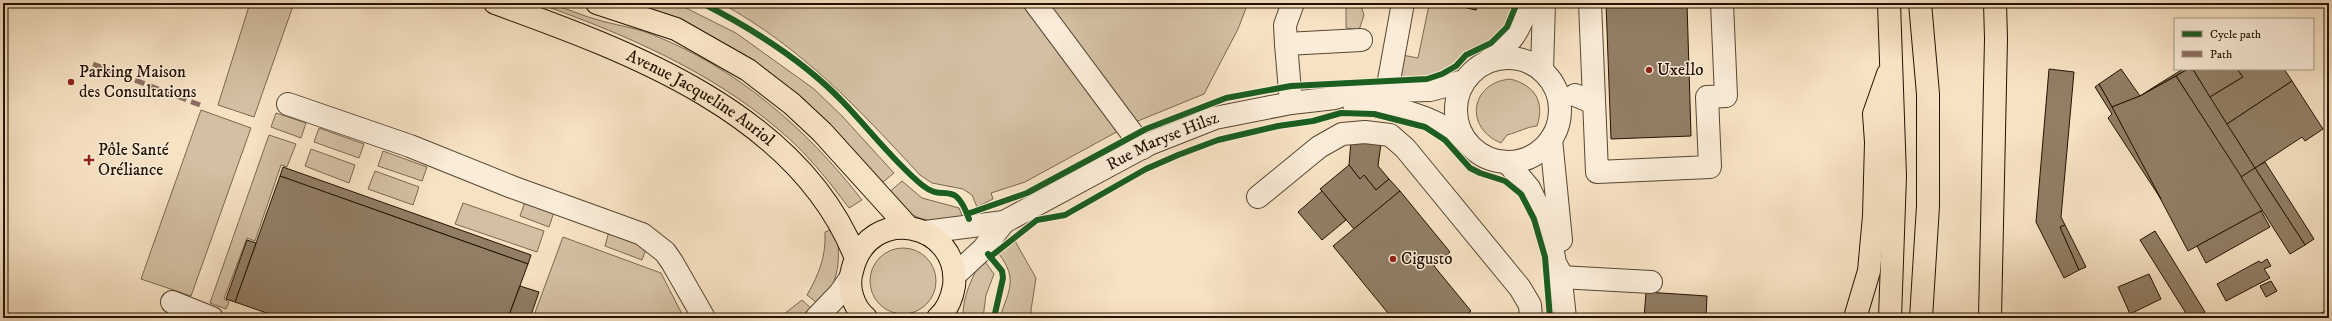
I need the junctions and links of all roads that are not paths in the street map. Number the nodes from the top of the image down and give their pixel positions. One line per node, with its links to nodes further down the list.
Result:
1 (495, 3): 30 (main road, Avenue Jacqueline Auriol)
2 (597, 3): 29 (main road)
3 (1035, 3): 25 (street)
4 (1293, 3): 14 (street)
5 (1403, 3): 19 (street)
6 (1528, 3): 16 (street)
7 (1544, 3): 17 (street)
8 (1590, 3): 9 (street)
9 (1722, 3)
10 (1889, 3): 15 (main road)
11 (1920, 3): 47 (main road)
12 (1995, 3): 48 (main road)
13 (1361, 40): 14 (street)
14 (1286, 44): 21 (street)
15 (1892, 61): 45 (main road); 46 (main road)
16 (1487, 62): 17 (street); 18 (street)
17 (1542, 70): 24 (street)
18 (1464, 81): 19 (street, Rue Maryse Hilsz); 23 (street)
19 (1387, 91): 20 (street, Rue Maryse Hilsz)
20 (1335, 98): 21 (street, Rue Maryse Hilsz); 23 (street, Rue Maryse Hilsz)
21 (1291, 103): 25 (street, Rue Maryse Hilsz)
22 (288, 104): 38 (street)
23 (1464, 138): 26 (street)
24 (1551, 139): 26 (street); 32 (street)
25 (1143, 148): 28 (street, Rue Maryse Hilsz)
26 (1507, 162): 32 (street)
27 (1258, 197): 43 (street)
28 (1004, 222): 29 (street); 31 (street)
29 (916, 230): 30 (main road); 31 (main road)
30 (855, 256): 33 (main road)
31 (955, 275): 35 (main road)
32 (1560, 275): 34 (street); 44 (street)
33 (849, 280): 39 (street); 40 (main road)
34 (1651, 282)
35 (952, 296): 41 (main road); 42 (main road)
36 (172, 302): 37 (street)
37 (212, 318)
38 (704, 318)
39 (816, 318)
40 (866, 318)
41 (938, 318)
42 (957, 318)
43 (1531, 318)
44 (1565, 318)
45 (1855, 318)
46 (1890, 318)
47 (1921, 318)
48 (1990, 318)

